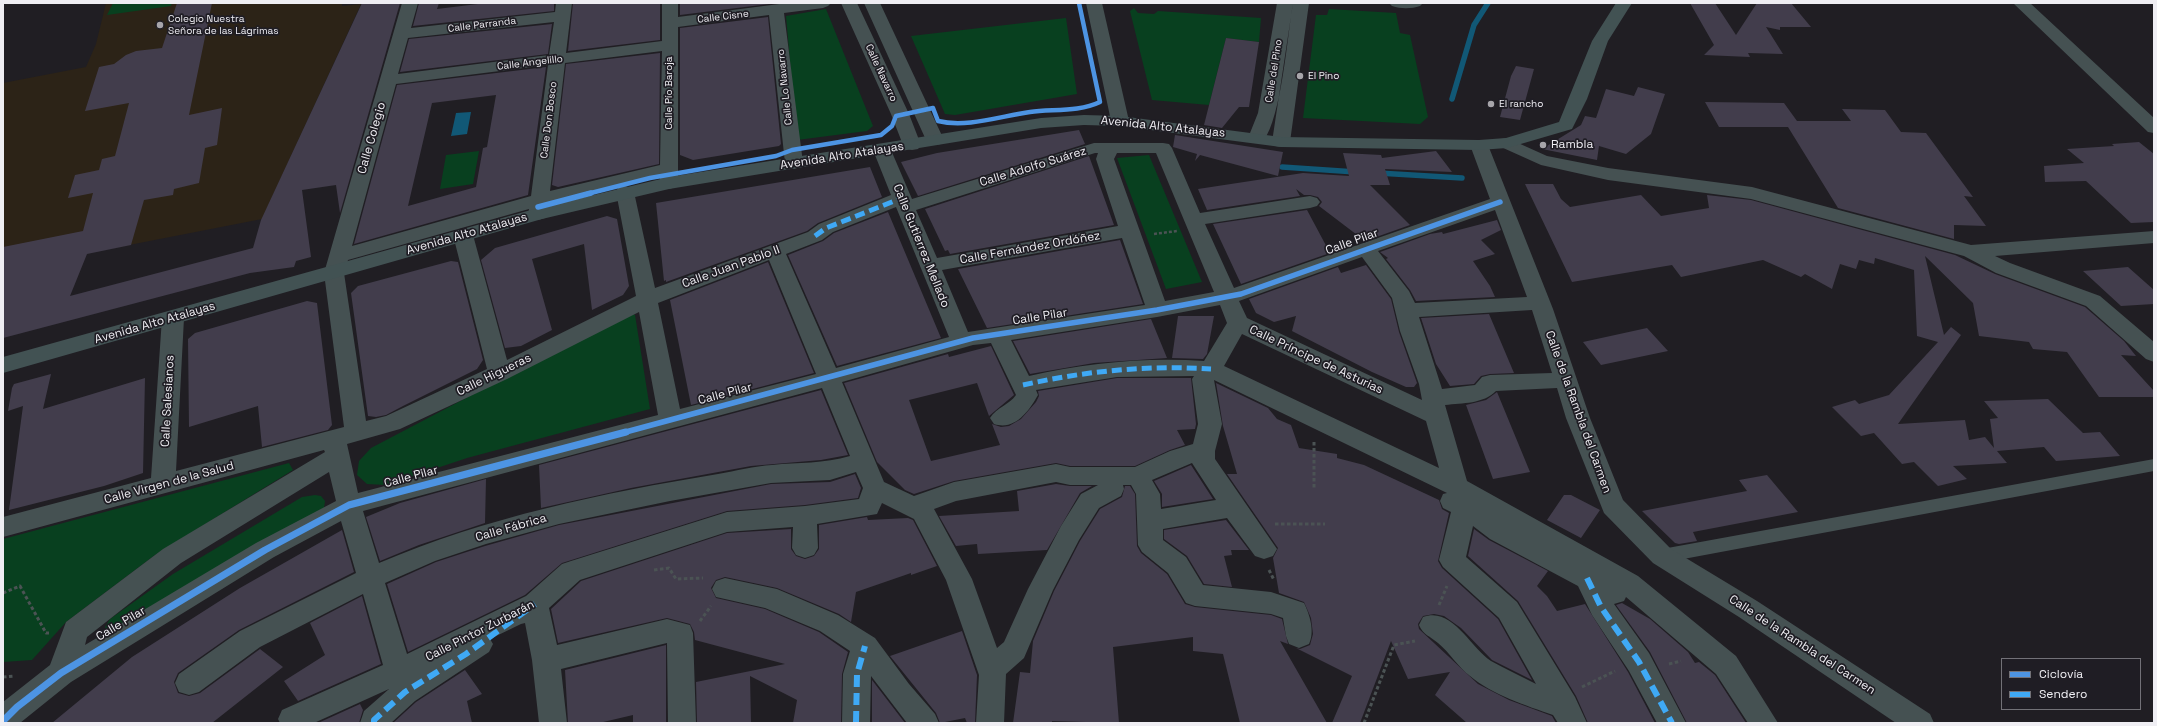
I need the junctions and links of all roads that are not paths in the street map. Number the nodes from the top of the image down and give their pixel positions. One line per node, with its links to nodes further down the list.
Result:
1 (410, 3): 17 (street, Calle Colegio)
2 (670, 3): 16 (street, Calle Pío Baroja)
3 (823, 3): 15 (street, Calle Cisne)
4 (849, 3): 27 (street, Calle Navarro)
5 (872, 3): 24 (street, Calle Navarro)
6 (1094, 3): 21 (street)
7 (1275, 3): 8 (street)
8 (1286, 3): 23 (street, Calle del Pino)
9 (1301, 3): 25 (street, Calle del Pino)
10 (1397, 3): 11 (street)
11 (1415, 3)
12 (1624, 3): 26 (main road, Avenida Alto Atalayas)
13 (2021, 3): 22 (street)
14 (563, 9): 17 (street, Calle Parranda); 19 (street, Calle Don Bosco)
15 (776, 10): 16 (street, Calle Cisne); 32 (street, Calle Lo Navarro)
16 (670, 23): 18 (street, Calle Pío Baroja)
17 (402, 34): 20 (street, Calle Colegio)
18 (670, 45): 19 (street, Calle Angelillo); 33 (street, Calle Pío Baroja)
19 (557, 59): 20 (street, Calle Angelillo); 38 (street, Calle Don Bosco)
20 (389, 80): 47 (street, Calle Colegio)
21 (1120, 121): 23 (main road, Avenida Alto Atalayas); 24 (main road, Avenida Alto Atalayas)
22 (2154, 128)
23 (1257, 138): 25 (main road, Avenida Alto Atalayas)
24 (935, 140): 27 (main road, Avenida Alto Atalayas)
25 (1281, 142): 28 (main road, Avenida Alto Atalayas)
26 (1507, 143): 28 (main road, Avenida Alto Atalayas); 46 (street)
27 (912, 144): 31 (main road, Avenida Alto Atalayas)
28 (1478, 145): 37 (street, Calle de la Rambla del Carmen)
29 (1110, 148): 30 (street, Calle Adolfo Suárez); 35 (street, Calle Adolfo Suárez); 40 (street)
30 (1162, 148): 39 (street, Calle Príncipe de Asturias)
31 (882, 150): 32 (main road, Avenida Alto Atalayas); 35 (street, Calle Gutierrez Mellado)
32 (794, 163): 33 (main road, Avenida Alto Atalayas)
33 (669, 176): 34 (main road, Avenida Alto Atalayas); 38 (street)
34 (624, 192): 38 (main road, Avenida Alto Atalayas); 50 (street)
35 (904, 202): 42 (street, Calle Adolfo Suárez); 48 (street, Calle Gutierrez Mellado)
36 (1310, 202): 39 (street)
37 (1500, 202): 44 (street, Calle Pilar); 51 (street, Calle de la Rambla del Carmen)
38 (538, 207): 41 (main road, Avenida Alto Atalayas); 47 (street)
39 (1196, 225): 49 (street, Calle Príncipe de Asturias)
40 (1131, 233): 48 (street, Calle Fernández Ordóñez); 52 (street)
41 (463, 236): 47 (main road, Avenida Alto Atalayas); 61 (street)
42 (814, 236): 45 (street, Calle Juan Pablo II)
43 (2154, 237): 46 (street)
44 (1365, 248): 49 (street, Calle Pilar); 53 (street)
45 (775, 251): 50 (street, Calle Juan Pablo II); 62 (street)
46 (1971, 251): 58 (street)
47 (336, 264): 54 (main road, Avenida Alto Atalayas); 69 (street)
48 (930, 266): 57 (street, Calle Gutierrez Mellado)
49 (1228, 296): 52 (street, Calle Pilar); 55 (street, Calle Príncipe de Asturias)
50 (647, 299): 61 (street, Calle Higueras); 68 (street)
51 (1539, 303): 53 (street); 63 (street, Calle de la Rambla del Carmen)
52 (1157, 310): 56 (street, Calle Pilar)
53 (1407, 311): 66 (street)
54 (173, 318): 59 (main road, Avenida Alto Atalayas); 75 (street, Calle Salesianos)
55 (1238, 323): 60 (street); 66 (street, Calle Príncipe de Asturias)
56 (998, 334): 57 (street, Calle Pilar); 64 (street)
57 (961, 342): 62 (street, Calle Pilar)
58 (2154, 354)
59 (3, 366)
60 (1212, 369): 64 (street); 65 (street); 70 (street)
61 (499, 373): 69 (street, Calle Higueras)
62 (830, 378): 68 (street, Calle Pilar); 71 (street)
63 (1566, 380): 66 (street); 86 (street, Calle de la Rambla del Carmen)
64 (1023, 385): 67 (street)
65 (1258, 391): 77 (street); 77 (street)
66 (1434, 408): 77 (street)
67 (1002, 418)
68 (671, 420): 78 (street, Calle Pilar)
69 (342, 443): 75 (street, Calle Virgen de la Salud); 78 (street); 98 (street)
70 (1203, 451): 74 (street); 80 (street)
71 (864, 461): 76 (street); 87 (street, Calle Fábrica)
72 (2154, 465): 86 (lane)
73 (1109, 476): 74 (street); 79 (street); 96 (street)
74 (1138, 476): 82 (street)
75 (164, 484): 83 (street, Calle Virgen de la Salud)
76 (875, 488): 79 (street); 81 (street, Calle Pintor Zurbarán)
77 (1461, 497): 88 (street); 92 (street); 100 (street)
78 (349, 505): 87 (street); 98 (street, Calle Pilar)
79 (913, 507): 96 (street)
80 (1233, 507): 82 (street); 85 (street)
81 (805, 516): 84 (street); 90 (street, Calle Pintor Zurbarán)
82 (1151, 521): 93 (street)
83 (3, 527)
84 (805, 548)
85 (1264, 548)
86 (1662, 556): 111 (street, Calle de la Rambla del Carmen)
87 (370, 578): 97 (street); 99 (street, Calle Fábrica)
88 (1587, 578): 92 (street); 109 (street)
89 (725, 589): 94 (street)
90 (535, 604): 95 (street); 97 (street, Calle Pintor Zurbarán); 103 (street)
91 (1440, 630): 100 (street)
92 (1688, 634): 110 (street)
93 (1299, 636)
94 (865, 646): 106 (street); 107 (street)
95 (546, 660): 104 (street); 105 (street)
96 (991, 670): 108 (street)
97 (399, 671): 101 (street, Calle Pintor Zurbarán)
98 (61, 673): 102 (street, Calle Pilar)
99 (189, 683)
100 (1566, 708)
101 (292, 719)
102 (3, 721)
103 (374, 723)
104 (553, 723)
105 (682, 723)
106 (856, 723)
107 (925, 723)
108 (990, 723)
109 (1672, 723)
110 (1764, 723)
111 (1920, 723)

